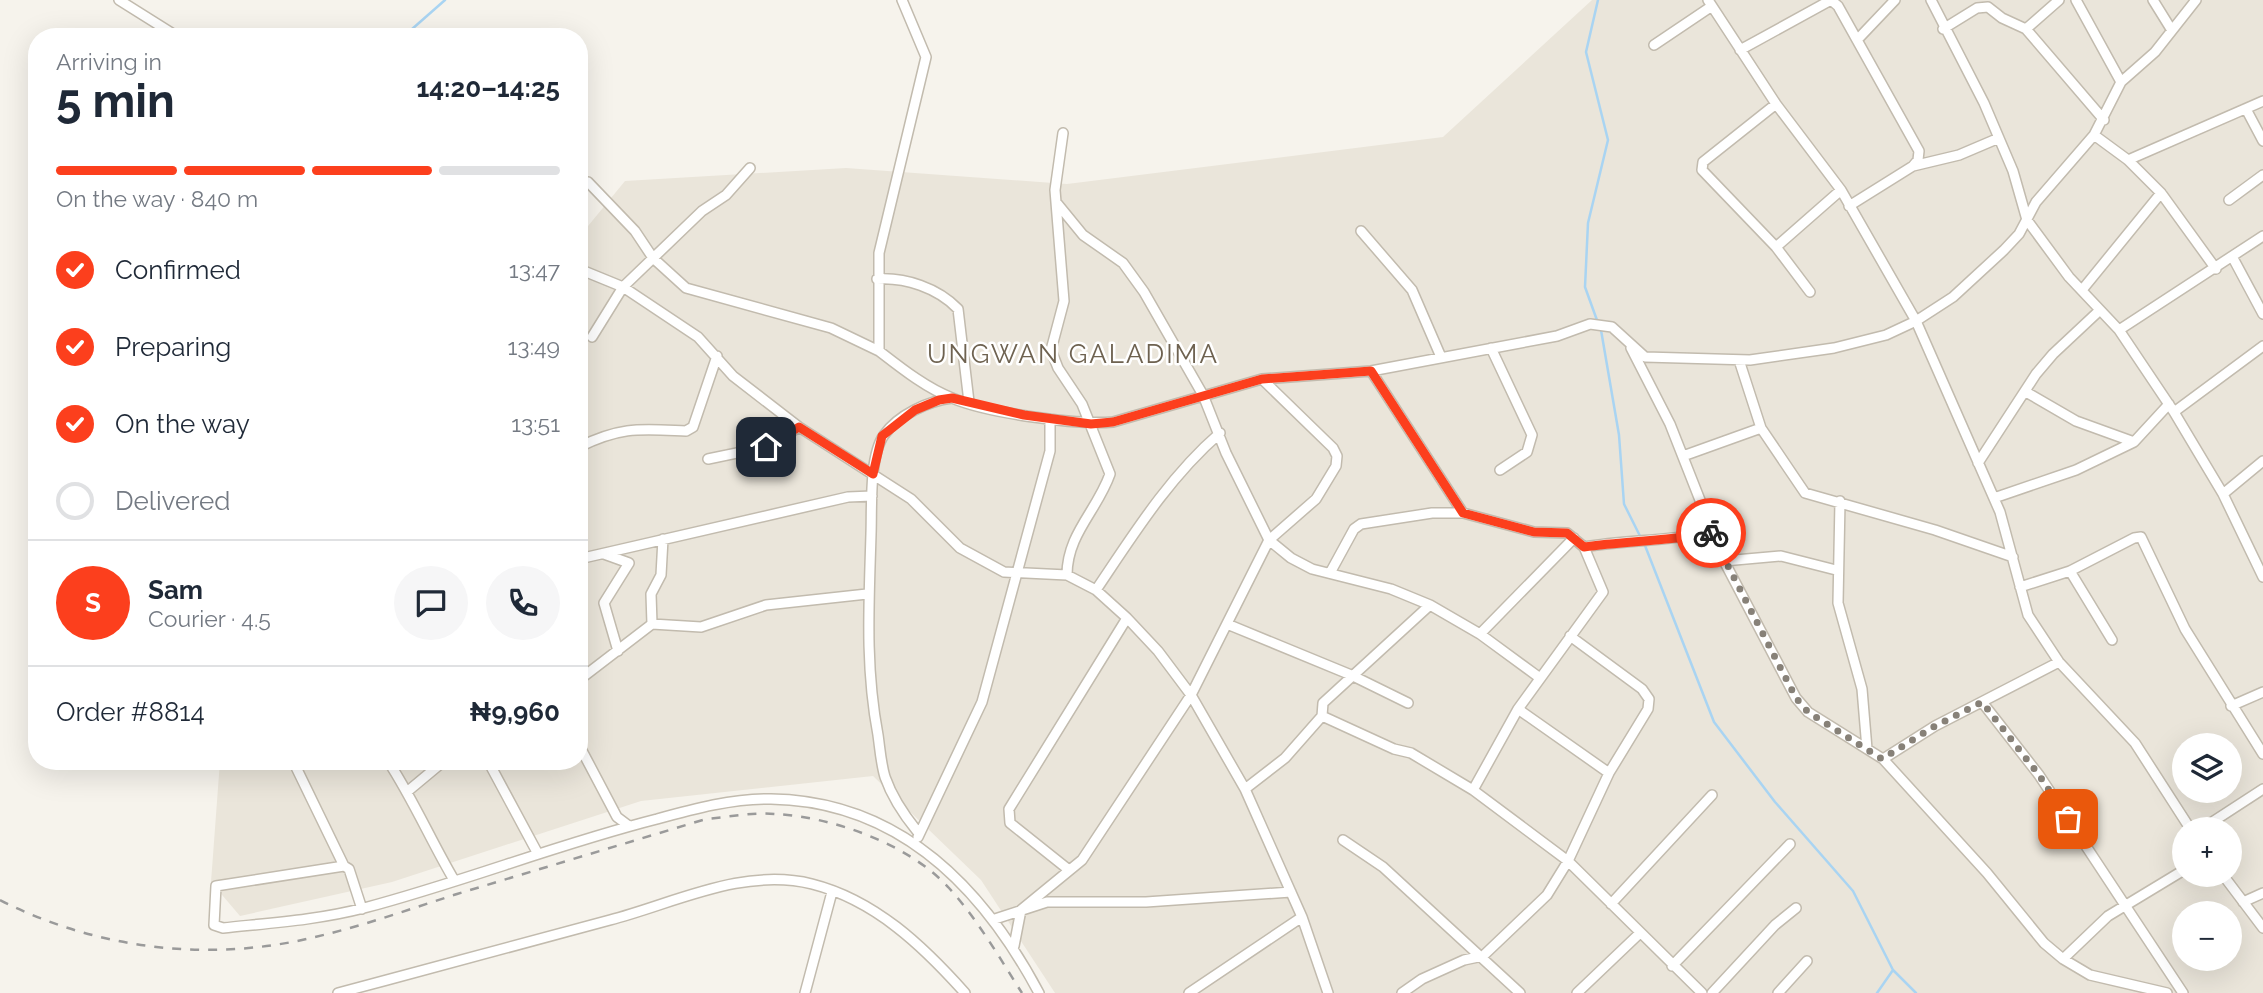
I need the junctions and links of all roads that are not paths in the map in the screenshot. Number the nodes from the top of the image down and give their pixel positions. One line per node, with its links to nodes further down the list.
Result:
1 (120, 0): 10 (street)
2 (902, 0): 44 (street)
3 (1895, 0): 14 (street)
4 (1931, 0): 11 (street)
5 (2059, 0): 12 (street)
6 (2077, 0): 17 (street)
7 (2153, 0): 13 (street)
8 (2196, 0): 13 (street)
9 (1710, 3): 15 (street); 16 (street)
10 (164, 28)
11 (1943, 29): 12 (street); 24 (street)
12 (2026, 29): 21 (street)
13 (2171, 29): 17 (street)
14 (1857, 40): 16 (street); 27 (street)
15 (1654, 45)
16 (1740, 50): 19 (street)
17 (2121, 82): 21 (street)
18 (2263, 101): 20 (street)
19 (1776, 104): 31 (street); 39 (street)
20 (2246, 109): 25 (street); 26 (street)
21 (2104, 120): 23 (street)
22 (1063, 133): 34 (street)
23 (2094, 135): 26 (street); 36 (street)
24 (1999, 138): 27 (street); 36 (street)
25 (2263, 141)
26 (2128, 160): 32 (street)
27 (1913, 166): 35 (street)
28 (750, 167): 40 (street)
29 (2263, 175): 33 (street)
30 (588, 182): 40 (street)
31 (1841, 190): 35 (street); 39 (street)
32 (2161, 193): 42 (street); 46 (street)
33 (2229, 200)
34 (1056, 202): 63 (street); 68 (street)
35 (1849, 206): 50 (street)
36 (2027, 220): 46 (street); 50 (street)
37 (1361, 231): 58 (street)
38 (2263, 236): 41 (street)
39 (1776, 247): 47 (street)
40 (653, 258): 45 (street); 56 (street)
41 (2233, 258): 42 (street); 49 (street)
42 (2216, 269): 51 (street)
43 (588, 273): 45 (street)
44 (877, 279): 56 (street); 65 (street)
45 (623, 287): 52 (street); 57 (street)
46 (2082, 290): 48 (street)
47 (1810, 292)
48 (2100, 310): 51 (street); 62 (street)
49 (2263, 314)
50 (1916, 321): 59 (street); 76 (street)
51 (2119, 330): 66 (street)
52 (592, 337)
53 (1630, 345): 55 (street); 59 (street); 74 (street)
54 (2263, 346): 66 (street)
55 (1491, 348): 58 (street); 78 (street)
56 (879, 351): 64 (street)
57 (717, 356): 69 (street); 72 (street)
58 (1441, 357): 60 (street)
59 (1739, 360): 70 (street)
60 (1371, 371): 61 (street); 84 (street)
61 (1262, 379): 63 (street); 88 (street)
62 (2026, 392): 73 (street); 76 (street)
63 (1203, 395): 68 (street); 71 (street)
64 (952, 398): 65 (street); 79 (street)
65 (969, 402): 67 (street)
66 (2172, 408): 73 (street); 80 (street)
67 (1050, 419): 68 (street); 97 (street)
68 (1091, 424): 98 (street)
69 (799, 427): 75 (street); 79 (street)
70 (1761, 428): 74 (street); 83 (street)
71 (1220, 433): 88 (street); 101 (street)
72 (588, 442)
73 (2134, 442): 82 (street)
74 (1683, 456): 85 (street)
75 (708, 459)
76 (1978, 463): 82 (street)
77 (2261, 464): 80 (street)
78 (1500, 470)
79 (873, 474): 81 (street); 97 (street)
80 (2222, 494): 99 (street)
81 (872, 496): 87 (street); 102 (street)
82 (1994, 498): 92 (street)
83 (1840, 502): 92 (street); 94 (street)
84 (1463, 513): 86 (street); 96 (street)
85 (1713, 532): 89 (street); 93 (street)
86 (1574, 538): 89 (street); 107 (street)
87 (663, 539): 90 (street); 105 (street)
88 (1269, 540): 96 (street); 106 (street)
89 (1584, 547): 108 (street)
90 (602, 553): 91 (street); 110 (street)
91 (588, 557)
92 (2013, 557): 100 (street)
93 (1724, 561): 94 (street); 122 (street)
94 (1836, 570): 122 (street)
95 (2070, 571): 100 (street); 109 (street); 119 (street)
96 (1330, 573): 103 (street)
97 (1018, 574): 98 (street); 139 (street)
98 (1067, 575): 101 (street)
99 (2263, 577)
100 (2020, 587): 111 (street)
101 (1096, 590): 104 (street)
102 (867, 594): 105 (street); 139 (street)
103 (1430, 605): 107 (street); 113 (street)
104 (1127, 618): 116 (street); 146 (street)
105 (652, 624): 110 (street)
106 (1227, 624): 113 (street); 116 (street)
107 (1480, 634): 114 (street)
108 (1570, 635): 114 (street); 130 (street)
109 (2112, 639)
110 (618, 652): 112 (street)
111 (2059, 662): 117 (street); 136 (street)
112 (588, 674)
113 (1351, 675): 118 (street); 121 (street)
114 (1540, 678): 120 (street)
115 (2263, 692): 119 (street)
116 (1191, 695): 131 (street); 146 (street)
117 (1982, 702): 124 (street); 155 (street)
118 (1408, 703)
119 (2231, 706): 123 (street)
120 (1518, 709): 130 (street); 133 (street)
121 (1322, 716): 131 (street); 133 (street)
122 (1867, 749): 124 (street)
123 (2263, 754)
124 (1882, 759): 165 (street)
125 (588, 763): 138 (street)
126 (297, 770): 145 (street)
127 (394, 770): 134 (street)
128 (433, 770): 134 (street)
129 (493, 770): 143 (street)
130 (1609, 773): 144 (street)
131 (1245, 789): 151 (street)
132 (2263, 789): 137 (street)
133 (1473, 790): 144 (street)
134 (408, 791): 148 (street)
135 (1712, 795): 154 (street)
136 (2183, 817)
137 (2220, 817)
138 (629, 826): 142 (street); 143 (street)
139 (918, 831): 142 (street)
140 (1343, 840): 164 (street)
141 (1790, 844): 167 (street)
142 (918, 845): 160 (street)
143 (538, 854): 148 (street)
144 (1568, 861): 154 (street); 164 (street)
145 (344, 866): 156 (street); 156 (street)
146 (1069, 870): 158 (street)
147 (2172, 877): 155 (street)
148 (454, 880): 156 (street)
149 (2232, 887): 153 (street)
150 (832, 892): 168 (street); 169 (street); 170 (street)
151 (1291, 892): 158 (street); 159 (street)
152 (2263, 892): 153 (street)
153 (2243, 902): 161 (street)
154 (1611, 904): 162 (street)
155 (2126, 906): 165 (street); 181 (street)
156 (362, 908)
157 (1796, 908): 178 (street)
158 (1021, 910): 160 (street); 163 (street)
159 (1302, 917): 172 (street); 173 (street)
160 (995, 919): 163 (street)
161 (2263, 928)
162 (1640, 933): 167 (street); 176 (street)
163 (1014, 946): 171 (street)
164 (1483, 956): 174 (street); 175 (street)
165 (2063, 959): 180 (street)
166 (1807, 961): 179 (street)
167 (1672, 967): 177 (street)
168 (338, 993)
169 (804, 993)
170 (965, 993)
171 (1039, 993)
172 (1189, 993)
173 (1328, 993)
174 (1402, 993)
175 (1520, 993)
176 (1577, 993)
177 (1702, 993)
178 (1712, 993)
179 (1779, 993)
180 (2166, 993)
181 (2183, 993)

